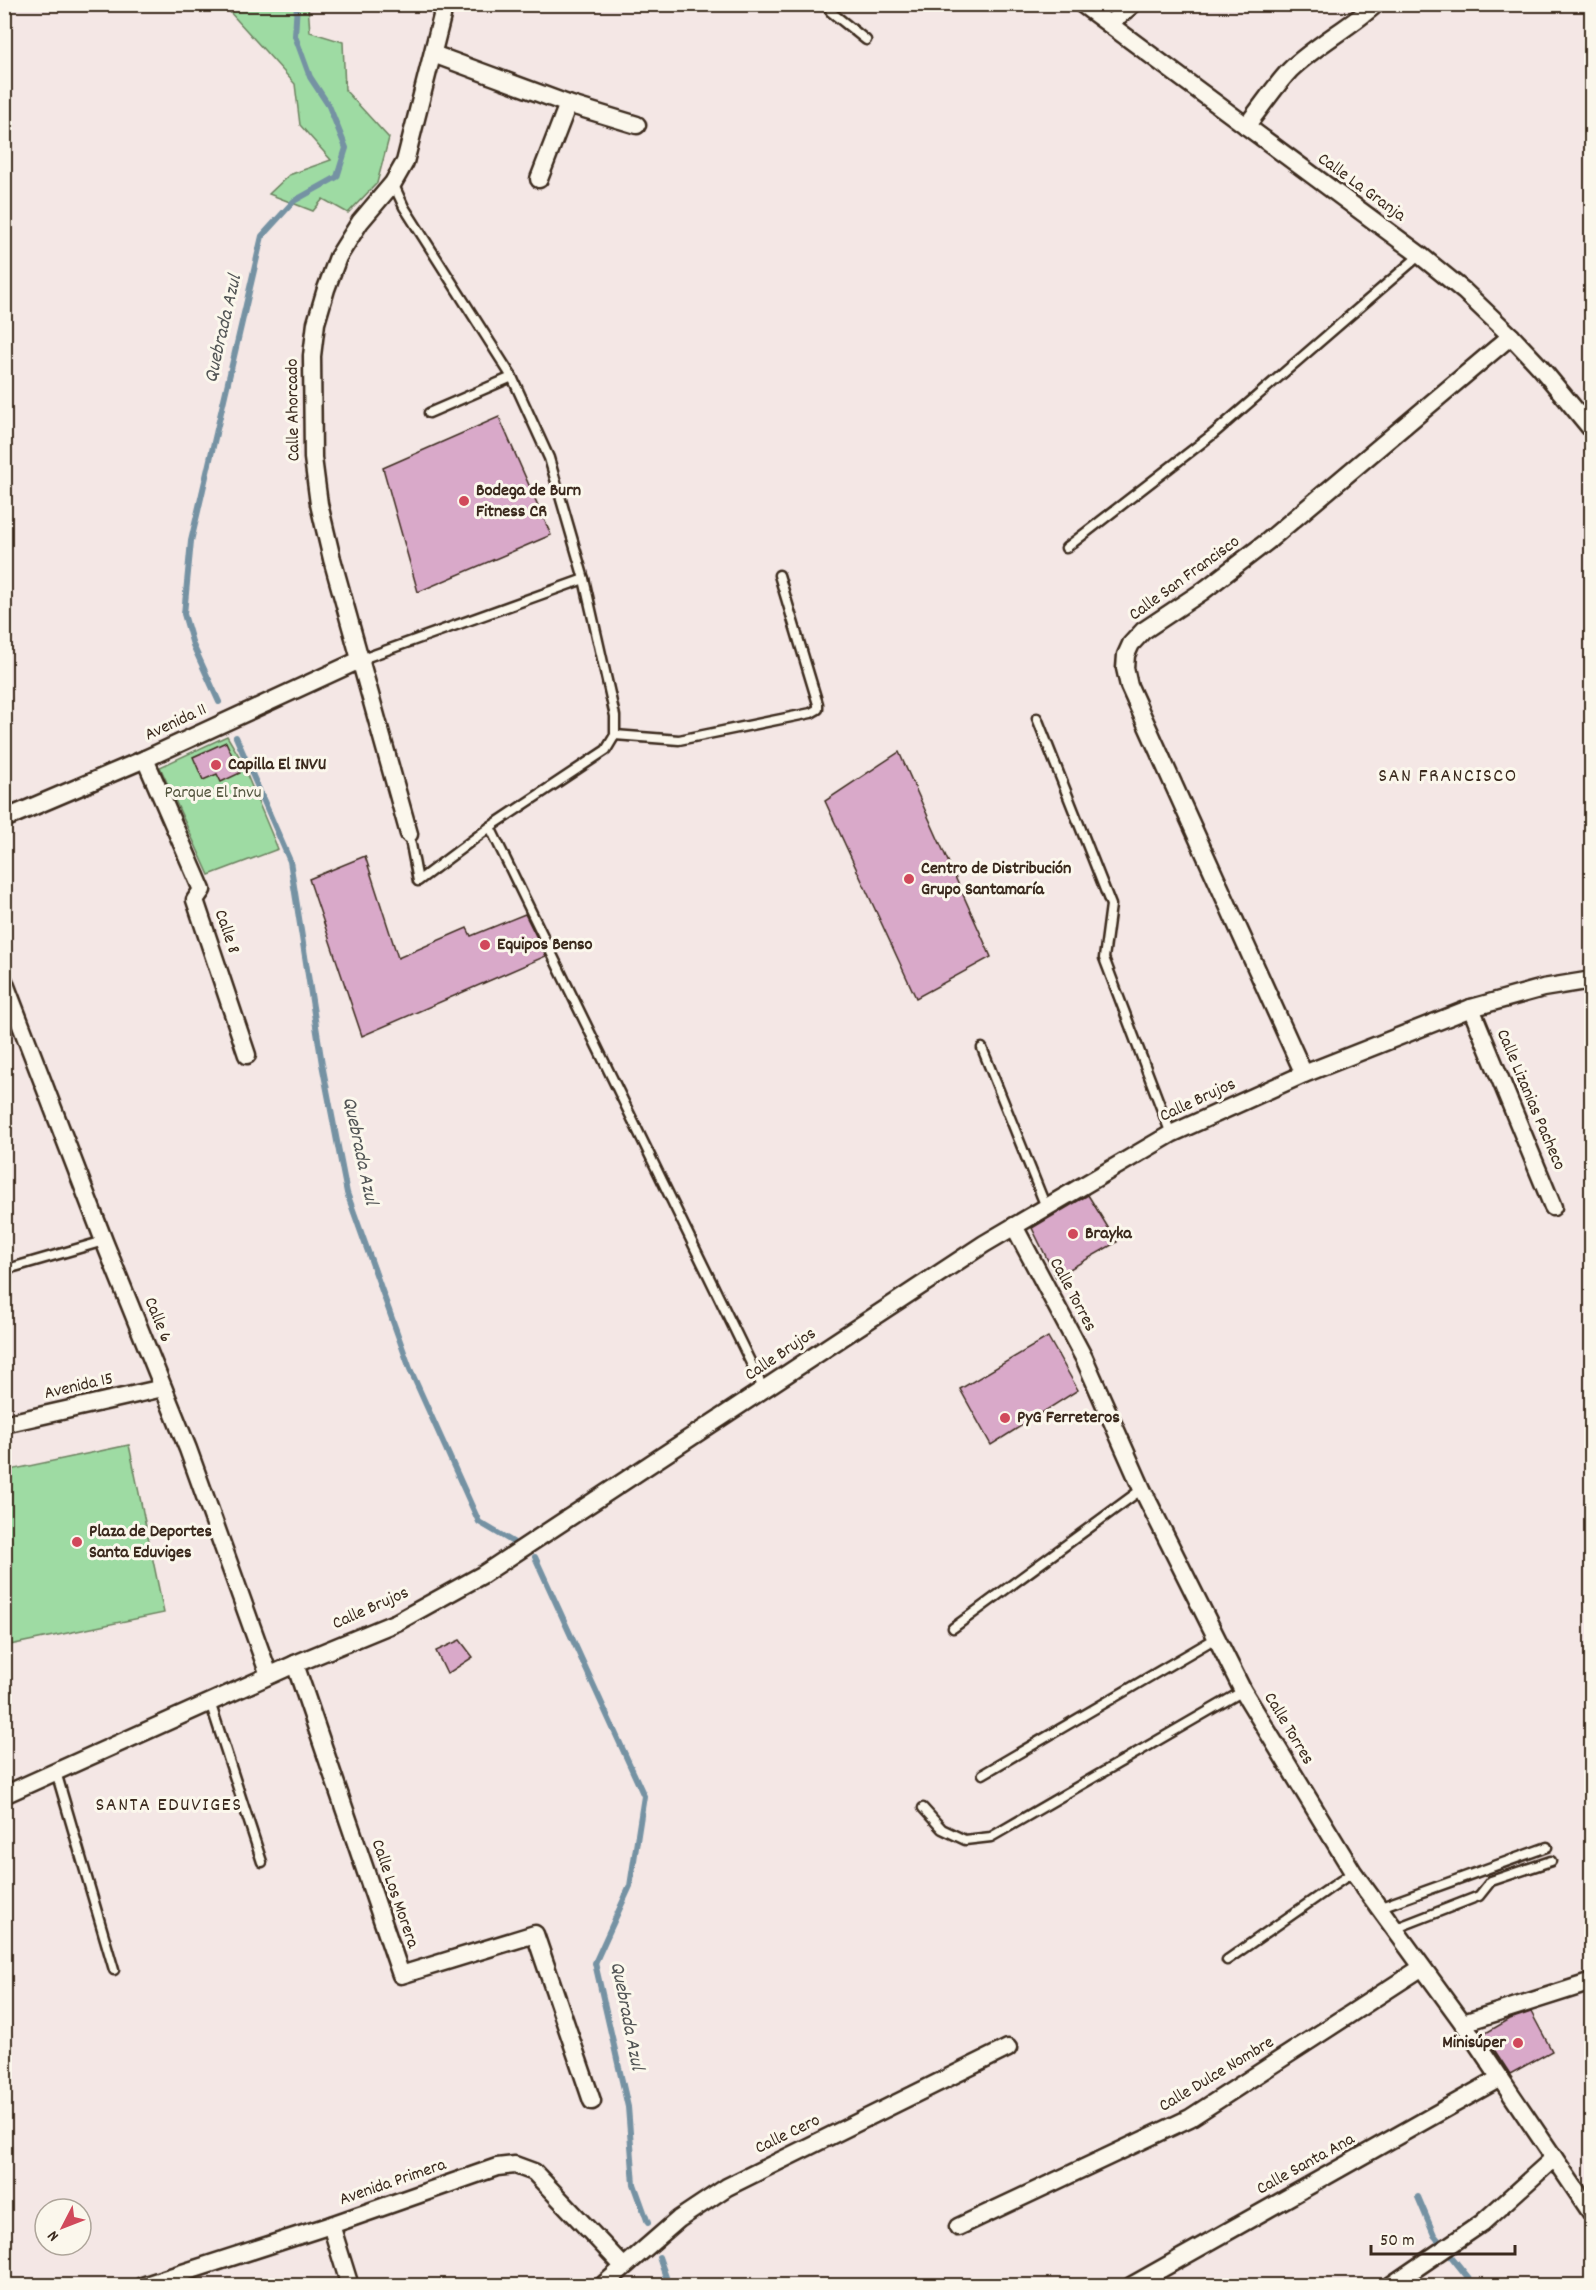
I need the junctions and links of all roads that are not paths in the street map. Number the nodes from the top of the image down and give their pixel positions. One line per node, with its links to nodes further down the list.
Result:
1 (441, 4): 8 (street, Calle Ahorcado)
2 (828, 4): 7 (lane)
3 (1132, 4): 6 (street)
4 (1376, 4): 11 (street)
5 (1089, 6): 6 (street, Calle La Granja)
6 (1108, 24): 11 (street, Calle La Granja)
7 (866, 40)
8 (433, 54): 9 (street); 13 (street, Calle Ahorcado)
9 (568, 104): 10 (street); 12 (street)
10 (637, 125)
11 (1246, 126): 14 (street, Calle La Granja)
12 (539, 179)
13 (393, 183): 16 (lane); 22 (street, Calle Ahorcado)
14 (1420, 255): 15 (street, Calle La Granja); 19 (lane)
15 (1511, 336): 18 (street, Calle La Granja); 34 (street, Calle San Francisco)
16 (512, 377): 17 (lane); 21 (lane)
17 (429, 413)
18 (1592, 430)
19 (1066, 548)
20 (779, 574): 24 (lane)
21 (584, 579): 22 (lane); 24 (lane)
22 (362, 659): 25 (street, Avenida 11); 28 (street, Calle Ahorcado)
23 (1037, 718): 35 (lane)
24 (615, 735): 27 (lane)
25 (145, 759): 26 (street, Avenida 11); 33 (street, Calle 8)
26 (4, 819)
27 (490, 827): 28 (lane); 42 (lane)
28 (409, 834)
29 (1592, 980): 31 (street, Calle Brujos)
30 (4, 981): 39 (street, Calle 6)
31 (1471, 1008): 34 (street, Calle Brujos); 37 (street, Calle Lizanias Pacheco)
32 (982, 1048): 36 (lane)
33 (246, 1055)
34 (1304, 1074): 35 (street, Calle Brujos)
35 (1171, 1134): 36 (street, Calle Brujos)
36 (1046, 1207): 38 (street, Calle Brujos)
37 (1553, 1207)
38 (1014, 1226): 42 (street, Calle Brujos); 44 (street, Calle Torres)
39 (104, 1241): 40 (lane); 41 (street, Calle 6)
40 (4, 1270)
41 (163, 1388): 43 (street, Avenida 15); 48 (street, Calle 6)
42 (764, 1390): 47 (street, Calle Brujos)
43 (4, 1424)
44 (1142, 1489): 45 (lane); 46 (street, Calle Torres)
45 (953, 1628)
46 (1216, 1638): 49 (street, Calle Torres); 52 (lane)
47 (295, 1664): 48 (street, Calle Brujos); 68 (street, Calle Los Morera)
48 (269, 1675): 50 (street, Calle Brujos)
49 (1243, 1691): 54 (lane); 58 (street, Calle Torres)
50 (210, 1701): 51 (street, Calle Brujos); 57 (lane)
51 (56, 1772): 53 (street, Calle Brujos); 63 (lane)
52 (983, 1774)
53 (4, 1796)
54 (923, 1808)
55 (1547, 1847): 59 (lane)
56 (1551, 1861): 60 (lane)
57 (262, 1862)
58 (1353, 1872): 59 (street, Calle Torres); 61 (lane)
59 (1377, 1908): 60 (street, Calle Torres)
60 (1393, 1929): 62 (street, Calle Torres)
61 (1227, 1960)
62 (1421, 1968): 65 (street, Calle Torres); 72 (street, Calle Dulce Nombre)
63 (114, 1970)
64 (1592, 1982): 65 (street)
65 (1462, 2023): 67 (street, Calle Torres)
66 (1008, 2048): 73 (street, Calle Cero)
67 (1500, 2078): 69 (street, Calle Torres); 77 (street, Calle Santa Ana)
68 (592, 2101)
69 (1554, 2158): 70 (street, Calle Torres); 78 (street)
70 (1592, 2214)
71 (331, 2225): 73 (street, Avenida Primera); 74 (street, Avenida Primera); 75 (street)
72 (958, 2227)
73 (623, 2266): 76 (street, Calle Cero)
74 (142, 2286)
75 (350, 2286)
76 (602, 2286)
77 (1131, 2286)
78 (1390, 2286)

